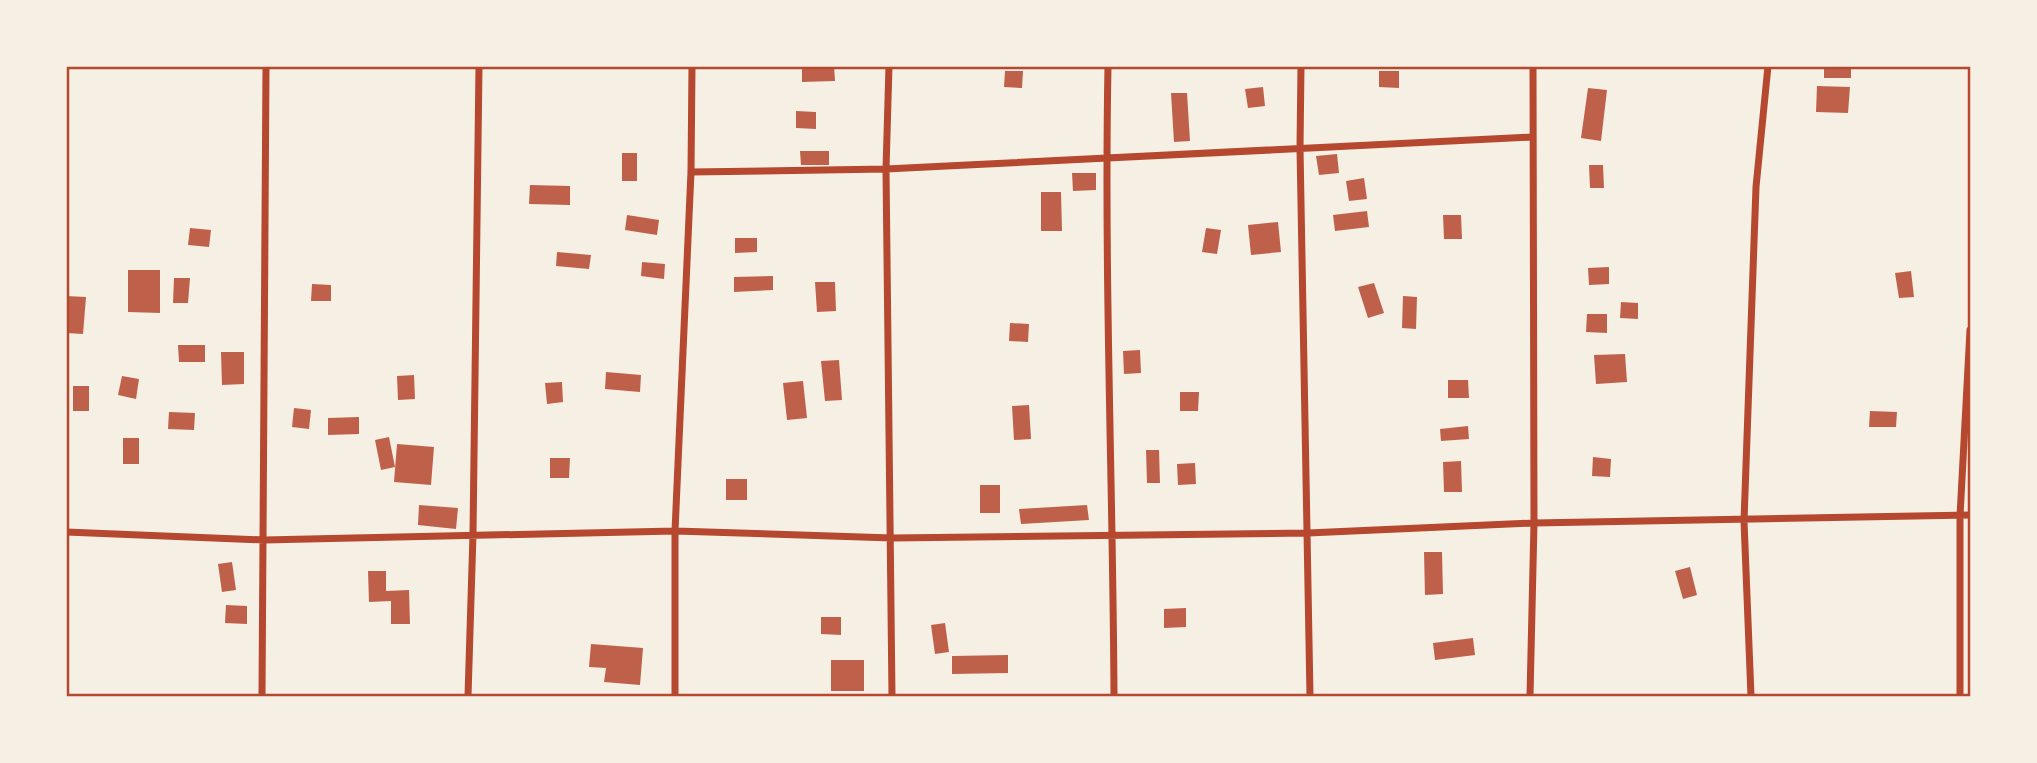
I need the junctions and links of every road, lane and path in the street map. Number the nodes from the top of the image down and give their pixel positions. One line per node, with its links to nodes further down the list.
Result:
1 (266, 66): 25 (street)
2 (479, 66): 22 (street)
3 (692, 66): 13 (street)
4 (889, 66): 12 (street)
5 (1108, 66): 11 (street)
6 (1301, 66): 10 (street)
7 (1532, 66): 9 (street)
8 (1768, 66): 17 (street)
9 (1532, 137): 10 (street); 18 (street)
10 (1300, 148): 11 (street); 21 (street)
11 (1106, 157): 12 (street); 23 (street)
12 (886, 169): 13 (street); 24 (street)
13 (691, 172): 19 (street)
14 (1970, 330): 16 (street)
15 (1970, 515): 16 (street)
16 (1960, 516): 17 (street); 34 (street)
17 (1744, 521): 18 (street); 33 (street)
18 (1534, 523): 21 (street); 32 (street)
19 (675, 531): 22 (street); 24 (street); 28 (street)
20 (66, 532): 25 (street)
21 (1308, 533): 23 (street); 31 (street)
22 (473, 534): 25 (street); 27 (street)
23 (1114, 534): 24 (street); 30 (street)
24 (892, 538): 29 (street)
25 (264, 540): 26 (street)
26 (262, 696)
27 (468, 696)
28 (675, 696)
29 (892, 696)
30 (1114, 696)
31 (1310, 696)
32 (1530, 696)
33 (1751, 696)
34 (1960, 696)

